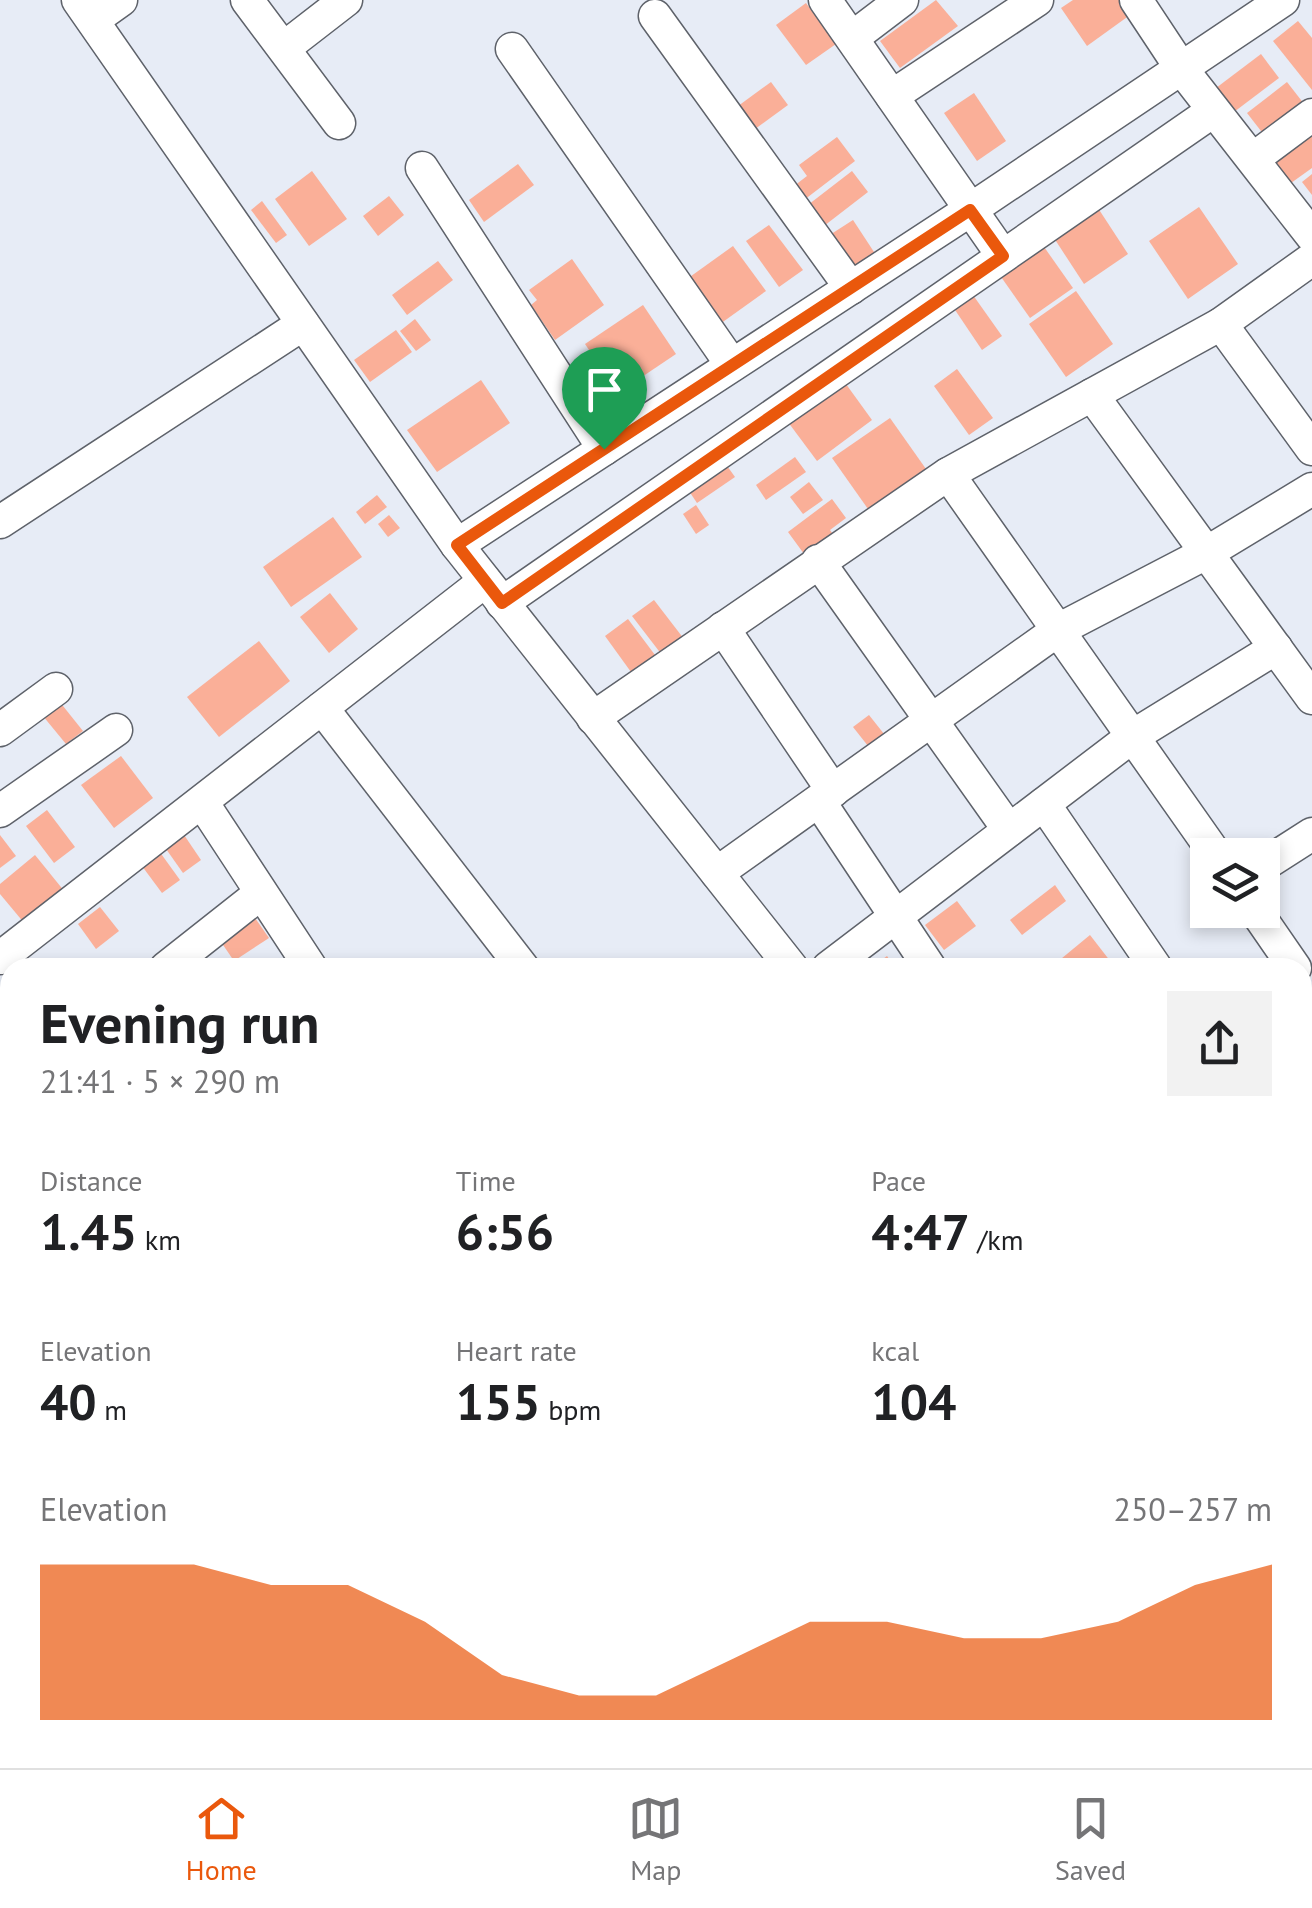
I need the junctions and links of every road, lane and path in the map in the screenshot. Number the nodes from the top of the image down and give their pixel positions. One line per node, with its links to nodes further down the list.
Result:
1 (121, 0): 9 (street)
2 (248, 0): 12 (street)
3 (346, 0): 12 (street)
4 (825, 0): 11 (street)
5 (902, 0): 11 (street)
6 (1037, 0): 15 (street)
7 (1136, 0): 14 (street)
8 (1283, 0): 14 (street)
9 (86, 10): 26 (street)
10 (655, 16): 25 (street)
11 (852, 38): 15 (street)
12 (284, 48): 18 (street)
13 (512, 49): 28 (street)
14 (1181, 68): 16 (street); 21 (street)
15 (892, 96): 21 (street)
16 (1213, 111): 19 (street); 23 (street)
17 (1312, 115): 19 (street)
18 (339, 122)
19 (1252, 160): 22 (street)
20 (422, 168): 30 (street)
21 (970, 210): 23 (street); 25 (street)
22 (1312, 236)
23 (1003, 256): 38 (street)
24 (1312, 259): 27 (street)
25 (851, 288): 28 (street)
26 (302, 324): 34 (street); 35 (street)
27 (1221, 324): 29 (street); 31 (street)
28 (732, 365): 30 (street)
29 (1092, 395): 32 (street); 36 (street)
30 (604, 449): 35 (street)
31 (1312, 449)
32 (948, 474): 37 (street); 40 (street)
33 (1312, 489): 36 (street)
34 (0, 522)
35 (457, 545): 38 (street)
36 (1208, 552): 40 (street); 41 (street)
37 (818, 561): 39 (street); 46 (street)
38 (494, 592): 44 (street); 45 (street)
39 (723, 628): 45 (street); 50 (street)
40 (1058, 630): 46 (street); 49 (street)
41 (1276, 648): 42 (street); 49 (street)
42 (1308, 684)
43 (56, 688): 47 (street)
44 (322, 708): 51 (street); 65 (street)
45 (593, 718): 58 (street)
46 (932, 721): 50 (street); 54 (street)
47 (0, 730)
48 (116, 730): 53 (street)
49 (1133, 736): 52 (street); 56 (street)
50 (826, 796): 58 (street); 60 (street)
51 (202, 802): 59 (street); 62 (street)
52 (1044, 804): 54 (street); 69 (street)
53 (0, 811)
54 (1009, 830): 60 (street)
55 (1312, 834): 57 (street)
56 (1204, 838)
57 (1280, 854)
58 (716, 872): 66 (street)
59 (261, 893): 63 (street); 64 (street)
60 (896, 916): 67 (street); 68 (street)
61 (1267, 928): 70 (street)
62 (0, 958)
63 (179, 958)
64 (303, 958)
65 (515, 958)
66 (784, 958)
67 (841, 958)
68 (923, 958)
69 (1149, 958)
70 (1288, 958)

